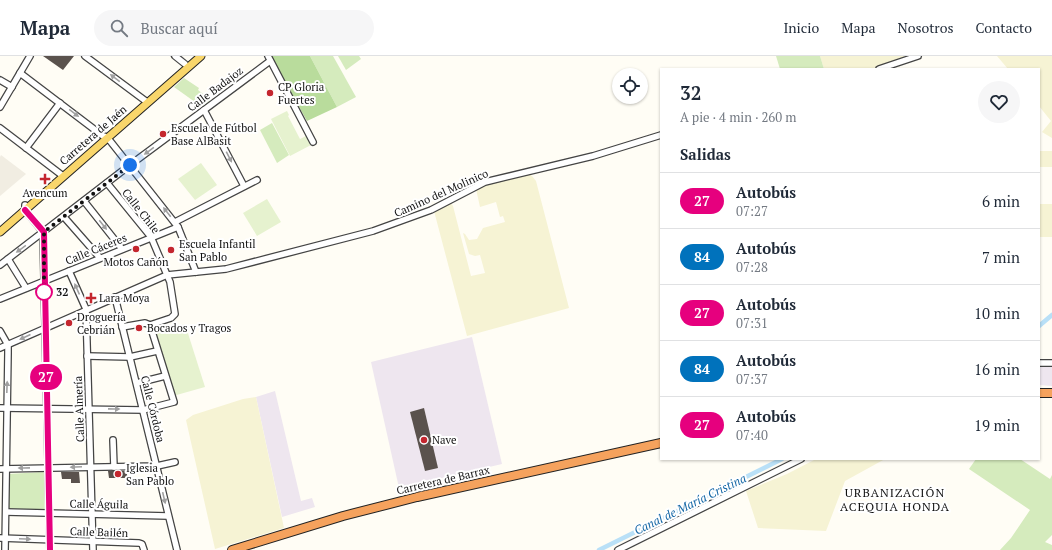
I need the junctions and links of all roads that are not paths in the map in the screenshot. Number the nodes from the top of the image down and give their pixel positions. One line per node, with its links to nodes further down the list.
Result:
1 (30, 56): 10 (street)
2 (85, 56): 13 (street, one-way to 2)
3 (175, 56): 8 (street)
4 (194, 56): 8 (main road, Carretera de Jaén)
5 (201, 56): 13 (main road, Carretera de Jaén)
6 (918, 56): 9 (street)
7 (269, 58): 16 (street, Calle Badajoz); 20 (street)
8 (185, 64): 13 (main road, Carretera de Jaén)
9 (882, 68)
10 (20, 73): 12 (street); 14 (street)
11 (0, 80): 12 (street)
12 (12, 87): 15 (street)
13 (145, 101): 19 (main road, Carretera de Jaén)
14 (60, 103): 19 (street, one-way to 19); 21 (street)
15 (0, 107)
16 (204, 110): 22 (street, Calle Badajoz, one-way to 22); 26 (street, one-way to 26)
17 (0, 128): 21 (street)
18 (660, 135): 40 (street, Camino del Molinico)
19 (105, 137): 22 (street); 23 (main road, Carretera de Jaén)
20 (313, 142)
21 (26, 148): 23 (street)
22 (130, 165): 25 (street, Calle Badajoz); 30 (street, one-way to 22)
23 (62, 175): 28 (main road, Carretera de Jaén)
24 (257, 180): 26 (street, Calle Cáceres)
25 (107, 183): 27 (street, Calle Badajoz); 34 (street, Calle Chile)
26 (244, 186): 30 (street, Calle Cáceres)
27 (84, 201): 29 (street, Calle Badajoz); 35 (street, one-way to 35)
28 (25, 208): 31 (main road, Carretera de Jaén); 32 (main road, Carretera de Jaén); 33 (street)
29 (64, 216): 33 (street, Calle Badajoz); 36 (street)
30 (176, 224): 34 (street, Calle Cáceres); 40 (street)
31 (0, 227)
32 (0, 232)
33 (44, 232): 37 (street, Calle Badajoz, one-way to 37); 42 (street)
34 (151, 238): 35 (street, Calle Cáceres); 41 (street, Calle Chile)
35 (122, 249): 36 (street, Calle Cáceres)
36 (100, 258): 39 (street, Calle Cáceres)
37 (8, 259): 38 (street, Calle Badajoz); 43 (street)
38 (0, 265)
39 (69, 271): 42 (street, Calle Cáceres); 46 (street, Calle Almería, one-way to 39)
40 (196, 272): 41 (street, Camino del Molinico)
41 (167, 274): 44 (street, Camino del Molinico); 47 (street, Calle Chile)
42 (44, 281): 43 (street, Calle Cáceres); 48 (street)
43 (26, 288): 45 (street, Calle Cáceres)
44 (115, 297): 46 (street, Camino del Molinico); 49 (street, Calle Córdoba)
45 (0, 299)
46 (86, 309): 48 (street, Camino del Molinico); 54 (street, Calle Almería)
47 (150, 325): 49 (street); 53 (street)
48 (45, 328): 51 (street, Camino del Molinico, one-way to 51); 64 (street)
49 (122, 328): 55 (street, Calle Córdoba)
50 (0, 331): 51 (street)
51 (8, 345): 52 (street, Camino del Molinico); 63 (street, one-way to 51)
52 (0, 348)
53 (157, 351): 55 (street); 58 (street)
54 (87, 356): 55 (street); 65 (street, Calle Almería)
55 (130, 357): 59 (street, Calle Córdoba)
56 (1040, 363): 57 (street)
57 (1052, 363)
58 (165, 376): 59 (street); 66 (street)
59 (137, 383): 66 (street, Calle Córdoba)
60 (1040, 393): 61 (highway)
61 (1052, 393)
62 (0, 408): 63 (street)
63 (7, 408): 64 (street); 74 (street)
64 (47, 408): 65 (street); 75 (street)
65 (89, 408): 66 (street, one-way to 66); 72 (street, Calle Almería)
66 (143, 410): 71 (street, Calle Córdoba)
67 (113, 440): 73 (street)
68 (660, 443): 88 (highway, Carretera de Barrax)
69 (799, 460): 89 (street)
70 (175, 462): 71 (street)
71 (157, 466): 73 (street); 79 (street, Calle Córdoba, one-way to 79)
72 (91, 467): 73 (street); 75 (street, one-way to 75); 78 (street, Calle Almería)
73 (114, 467)
74 (3, 468): 75 (street, one-way to 74); 76 (street)
75 (48, 468): 77 (street)
76 (6, 512): 77 (street, Calle Águila); 80 (street)
77 (49, 513): 78 (street, Calle Águila); 81 (street)
78 (92, 514): 79 (street, Calle Águila); 82 (street, Calle Almería)
79 (168, 516): 87 (street, Calle Córdoba)
80 (3, 538): 81 (street, Calle Bailén, one-way to 81); 83 (street)
81 (49, 540): 82 (street, Calle Bailén); 84 (street)
82 (92, 541): 85 (street, Calle Almería); 86 (street, Calle Bailén)
83 (5, 550)
84 (50, 550)
85 (93, 550)
86 (144, 550)
87 (176, 550)
88 (232, 550)
89 (618, 550)

